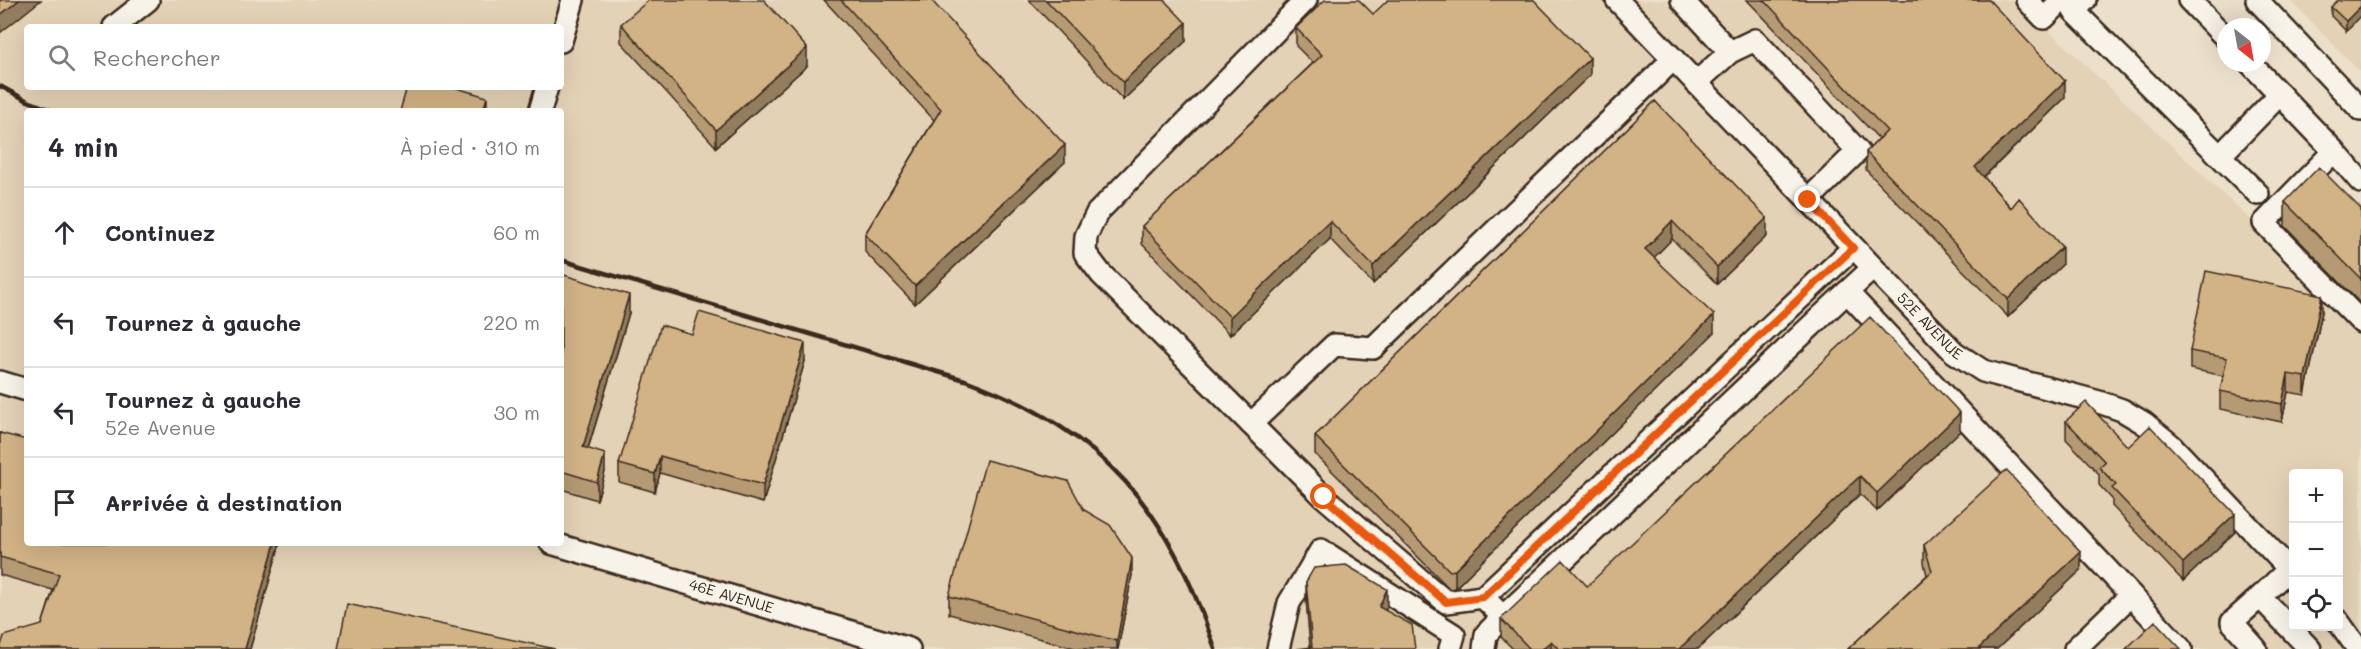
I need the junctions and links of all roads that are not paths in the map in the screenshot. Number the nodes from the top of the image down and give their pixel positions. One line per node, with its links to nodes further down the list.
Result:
1 (148, 0): 11 (street)
2 (573, 0): 13 (street)
3 (1306, 0): 37 (street)
4 (1617, 0): 15 (street, 52E AVENUE)
5 (1682, 0): 14 (street)
6 (2027, 0): 7 (street)
7 (2062, 0)
8 (2085, 0): 23 (street)
9 (2189, 0): 12 (street)
10 (2257, 0): 21 (street)
11 (118, 24)
12 (2217, 29)
13 (564, 31)
14 (1730, 52): 17 (street); 26 (street)
15 (1673, 59): 17 (street, 52E AVENUE); 37 (street)
16 (2259, 72): 19 (street)
17 (1696, 83): 26 (street, 52E AVENUE)
18 (547, 90): 20 (street)
19 (2280, 94): 22 (street); 23 (street)
20 (541, 108)
21 (2361, 110)
22 (2334, 152): 24 (street); 31 (street)
23 (2220, 156): 25 (street)
24 (2361, 182)
25 (2258, 194)
26 (1808, 200): 27 (street, 52E AVENUE)
27 (1853, 248): 28 (street, 52E AVENUE); 30 (street)
28 (1873, 268): 29 (street); 44 (street, 52E AVENUE)
29 (1847, 292): 32 (street); 47 (street)
30 (1793, 305): 32 (street); 33 (street)
31 (2361, 322)
32 (1812, 325): 36 (street)
33 (1721, 372): 36 (street); 38 (street)
34 (0, 382): 35 (street)
35 (24, 389)
36 (1742, 392): 39 (street)
37 (1251, 424): 48 (street)
38 (1662, 428): 39 (street); 40 (street)
39 (1682, 448): 41 (street)
40 (1603, 483): 41 (street); 43 (street)
41 (1622, 504): 45 (street)
42 (561, 546): 52 (street, 46E AVENUE)
43 (1529, 553): 45 (street); 48 (street)
44 (2289, 570)
45 (1549, 573): 50 (street)
46 (2289, 574): 49 (street)
47 (2131, 595): 56 (street); 57 (street)
48 (1483, 597): 50 (street)
49 (2260, 597): 58 (street); 59 (street)
50 (1503, 617): 55 (street)
51 (2348, 627): 60 (street)
52 (909, 649)
53 (1278, 649): 54 (street)
54 (1450, 649)
55 (1484, 649)
56 (2075, 649)
57 (2181, 649)
58 (2256, 649)
59 (2310, 649)
60 (2358, 649)

